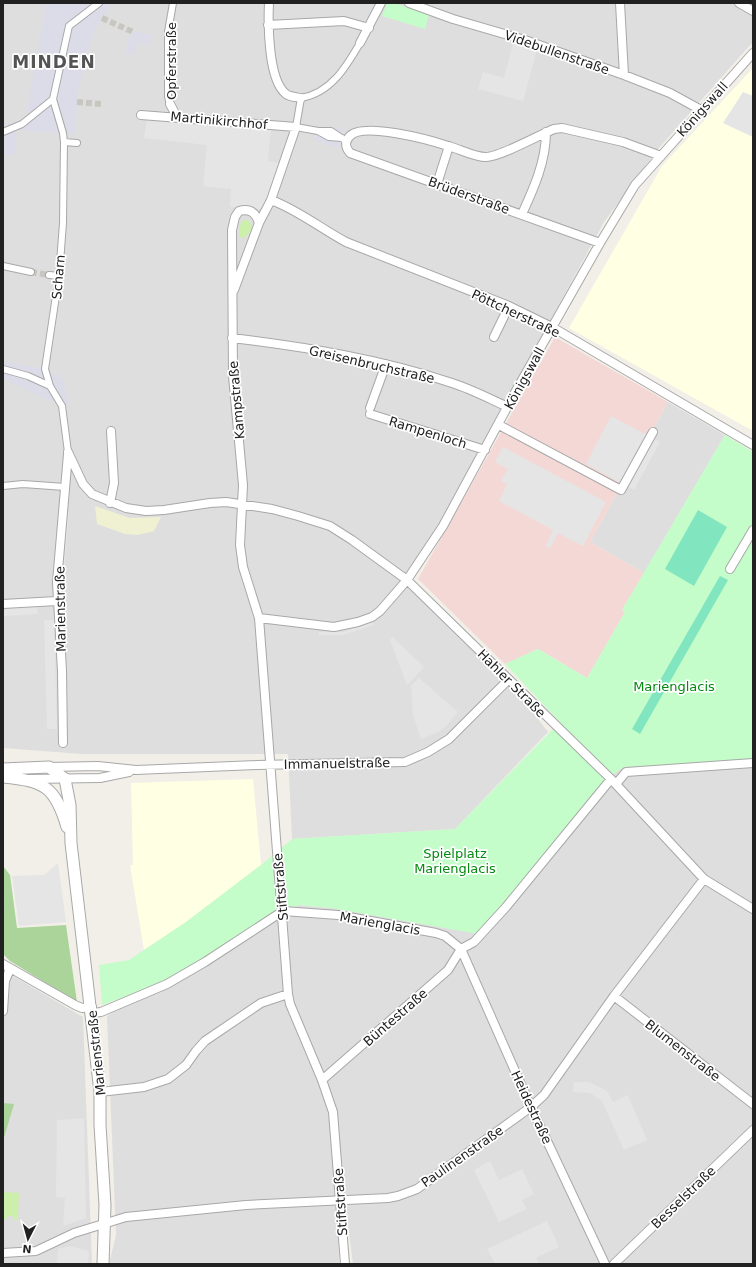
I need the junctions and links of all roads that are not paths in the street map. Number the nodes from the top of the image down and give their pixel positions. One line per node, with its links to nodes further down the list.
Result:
1 (99, 3): 15 (street)
2 (172, 3): 16 (street, Opferstraße)
3 (269, 3): 9 (street)
4 (381, 3): 10 (street)
5 (409, 3): 13 (street, Videbullenstraße)
6 (620, 3): 13 (street)
7 (739, 3): 8 (street)
8 (753, 11)
9 (268, 25): 10 (street); 14 (street)
10 (369, 28): 11 (street)
11 (360, 43): 14 (street)
12 (753, 53): 17 (street, Königswall)
13 (624, 75): 17 (street, Videbullenstraße)
14 (301, 98): 20 (street)
15 (53, 99): 21 (street); 24 (street, Scharn)
16 (170, 104): 19 (street, Opferstraße)
17 (701, 110): 27 (street, Königswall)
18 (141, 115): 19 (street, Martinikirchhof)
19 (177, 117): 20 (street, Martinikirchhof)
20 (296, 127): 23 (street); 29 (street, Kampstraße)
21 (3, 132)
22 (546, 132): 26 (street); 27 (street); 30 (street)
23 (344, 139): 26 (street); 28 (street, Brüderstraße)
24 (64, 142): 25 (street); 36 (street, Scharn)
25 (77, 143)
26 (449, 146): 28 (street)
27 (661, 156): 32 (street, Königswall)
28 (437, 184): 30 (street, Brüderstraße)
29 (271, 200): 31 (street, Kampstraße); 38 (street, Pöttcherstraße)
30 (522, 214): 32 (street, Brüderstraße)
31 (259, 223): 37 (street, Kampstraße); 37 (street, Kampstraße)
32 (600, 243): 39 (street, Königswall)
33 (3, 266): 34 (street)
34 (31, 272)
35 (49, 275): 36 (street)
36 (59, 276): 44 (street, Scharn)
37 (232, 295): 41 (street, Kampstraße)
38 (509, 306): 39 (street, Pöttcherstraße); 40 (street)
39 (552, 327): 45 (street, Königswall); 49 (street, Pöttcherstraße)
40 (494, 337)
41 (232, 338): 42 (street, Greisenbruchstraße); 55 (street, Kampstraße)
42 (386, 364): 45 (street, Greisenbruchstraße); 50 (street, Rampenloch)
43 (3, 369): 44 (street)
44 (50, 386): 51 (street, Scharn)
45 (508, 407): 46 (street, Königswall)
46 (499, 425): 48 (street); 50 (street, Königswall)
47 (111, 431): 54 (street)
48 (653, 432)
49 (753, 445)
50 (485, 450): 58 (street, Königswall)
51 (68, 452): 53 (street, Marienstraße); 54 (street, Hahler Straße)
52 (3, 486): 53 (street)
53 (65, 487): 59 (street, Marienstraße)
54 (110, 503): 55 (street, Hahler Straße)
55 (242, 505): 58 (street, Hahler Straße); 61 (street, Stiftstraße)
56 (753, 530): 57 (street)
57 (730, 569)
58 (407, 580): 61 (street, Königswall); 62 (street, Hahler Straße)
59 (57, 601): 60 (street); 63 (street, Marienstraße)
60 (3, 604)
61 (259, 618): 65 (street, Stiftstraße)
62 (508, 680): 65 (street, Immanuelstraße); 72 (street, Hahler Straße)
63 (63, 743)
64 (753, 763): 72 (street)
65 (271, 765): 68 (street, Immanuelstraße); 76 (street, Stiftstraße)
66 (49, 767): 67 (street); 68 (street, Immanuelstraße); 71 (street)
67 (3, 768)
68 (136, 770): 71 (street, Immanuelstraße)
69 (3, 777): 70 (street)
70 (28, 779): 71 (street, Immanuelstraße); 73 (street, Marienstraße)
71 (65, 779): 73 (street, Marienstraße)
72 (614, 781): 74 (street, Hahler Straße); 77 (street)
73 (71, 843): 81 (street, Marienstraße)
74 (704, 880): 75 (street, Hahler Straße); 80 (street, Paulinenstraße)
75 (753, 909)
76 (283, 911): 77 (street, Marienglacis); 79 (street, Stiftstraße); 81 (street)
77 (461, 949): 83 (street, Büntestraße); 86 (street, Heidestraße)
78 (6, 966): 81 (street); 82 (street)
79 (288, 994): 83 (street, Stiftstraße); 84 (street)
80 (614, 996): 85 (street, Blumenstraße); 86 (street, Paulinenstraße)
81 (92, 1010): 84 (street, Marienstraße)
82 (3, 1011)
83 (322, 1080): 88 (street, Stiftstraße)
84 (100, 1092): 89 (street, Marienstraße)
85 (753, 1104)
86 (531, 1107): 88 (street, Paulinenstraße); 93 (street, Heidestraße)
87 (753, 1130): 94 (street, Besselstraße)
88 (340, 1200): 89 (street, Paulinenstraße); 92 (street, Stiftstraße)
89 (106, 1223): 90 (street, Paulinenstraße); 91 (street, Marienstraße)
90 (3, 1253)
91 (103, 1264)
92 (345, 1264)
93 (605, 1264)
94 (614, 1264)

